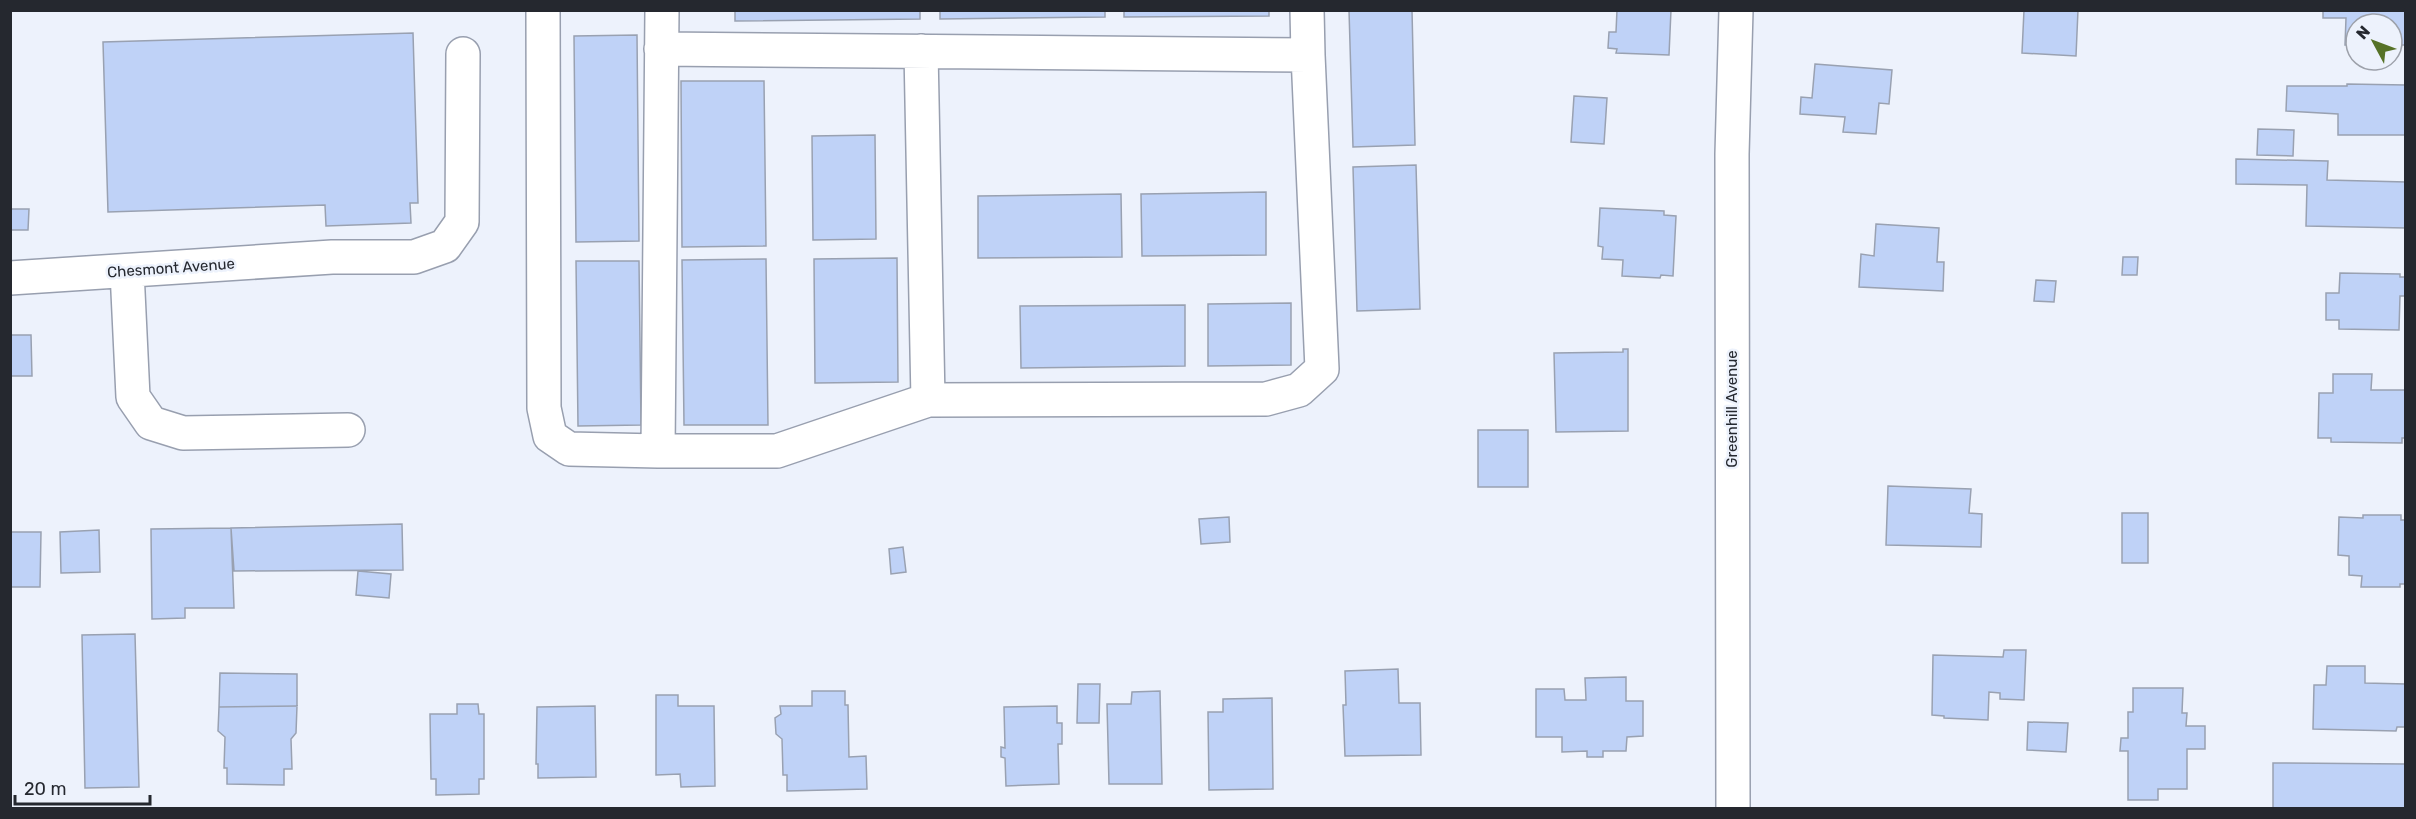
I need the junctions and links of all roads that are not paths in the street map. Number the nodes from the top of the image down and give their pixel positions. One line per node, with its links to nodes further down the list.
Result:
1 (543, 10): 13 (street)
2 (662, 10): 5 (street)
3 (1307, 10): 8 (street)
4 (1736, 10): 14 (street, Greenhill Avenue)
5 (661, 49): 6 (street); 13 (street)
6 (921, 51): 8 (street); 11 (street)
7 (463, 54): 9 (street, Chesmont Avenue)
8 (1308, 55): 11 (street)
9 (127, 271): 10 (street, Chesmont Avenue); 12 (street)
10 (10, 278)
11 (928, 400): 13 (street)
12 (348, 430)
13 (658, 451)
14 (1733, 808)

